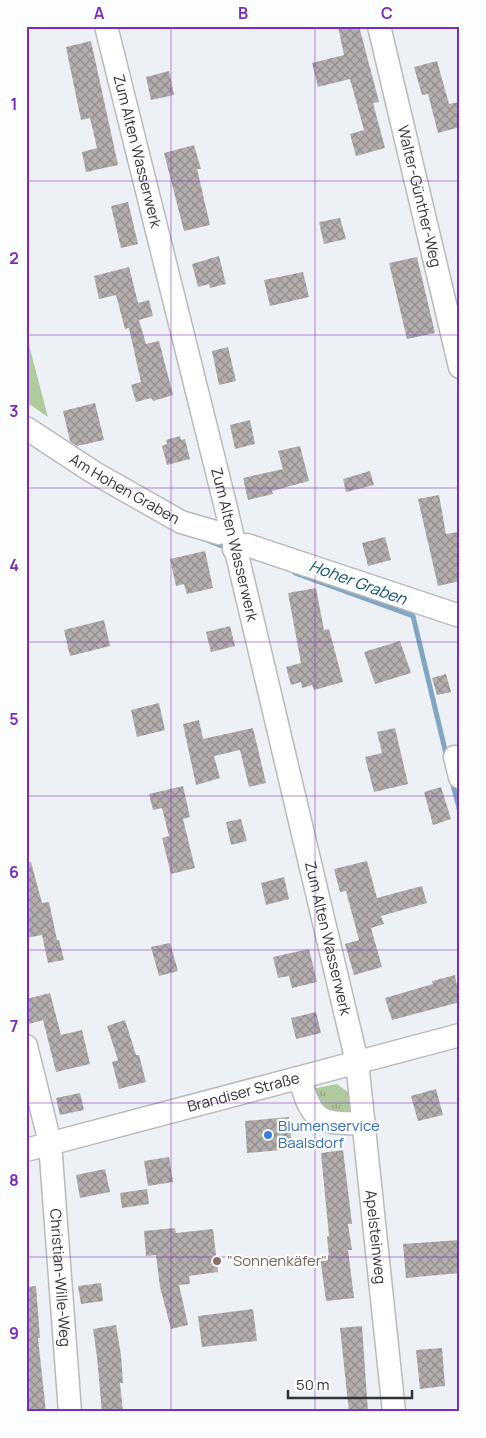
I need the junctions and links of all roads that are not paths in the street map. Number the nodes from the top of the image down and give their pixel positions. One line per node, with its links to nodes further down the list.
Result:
1 (106, 26): 5 (street, Zum Alten Wasserwerk)
2 (379, 26): 3 (street, Walter-Günther-Weg)
3 (460, 367)
4 (26, 428): 5 (street, Am Hohen Graben)
5 (232, 539): 6 (street, Am Hohen Graben); 9 (street, Zum Alten Wasserwerk)
6 (460, 616)
7 (460, 1035): 9 (street, Brandiser Straße)
8 (26, 1046): 12 (street, Christian-Wille-Weg)
9 (356, 1062): 10 (street, Brandiser Straße); 11 (street, Apelsteinweg)
10 (300, 1078): 11 (street); 12 (street, Brandiser Straße)
11 (364, 1123): 15 (street, Apelsteinweg)
12 (50, 1144): 13 (street, Brandiser Straße); 14 (street, Christian-Wille-Weg)
13 (26, 1150)
14 (70, 1412)
15 (394, 1412)

